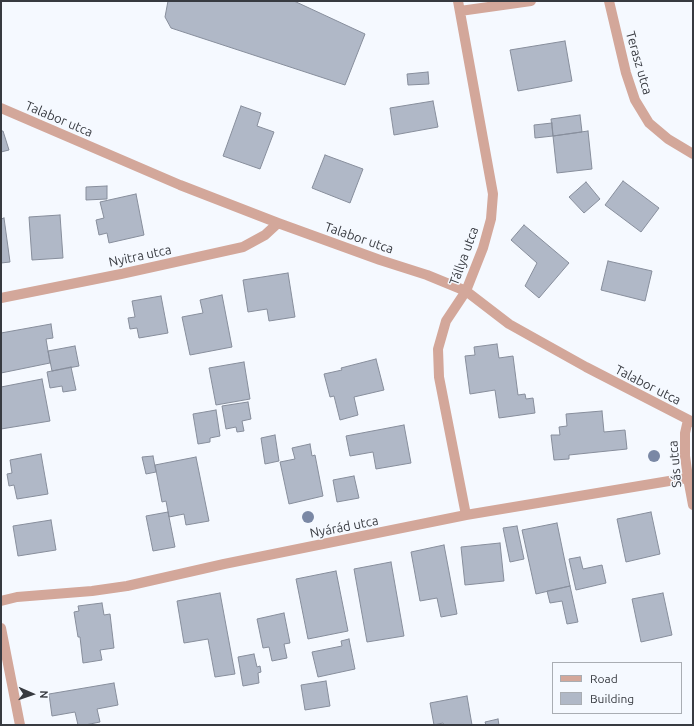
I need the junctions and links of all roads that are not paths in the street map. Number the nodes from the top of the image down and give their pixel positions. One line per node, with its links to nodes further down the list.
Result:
1 (531, 1): 3 (street)
2 (609, 1): 5 (street, Terasz utca)
3 (459, 6): 7 (street, Tállya utca)
4 (1, 108): 6 (street, Talabor utca)
5 (693, 154)
6 (278, 223): 7 (street, Talabor utca); 8 (street, Nyitra utca)
7 (466, 291): 9 (street, Talabor utca); 12 (street, Tállya utca)
8 (1, 298)
9 (690, 421): 10 (street, Sás utca)
10 (690, 477): 11 (street, Sás utca); 12 (street, Nyárád utca)
11 (693, 505)
12 (466, 515): 13 (street, Nyárád utca)
13 (1, 601)
14 (1, 628): 15 (street)
15 (20, 725)

